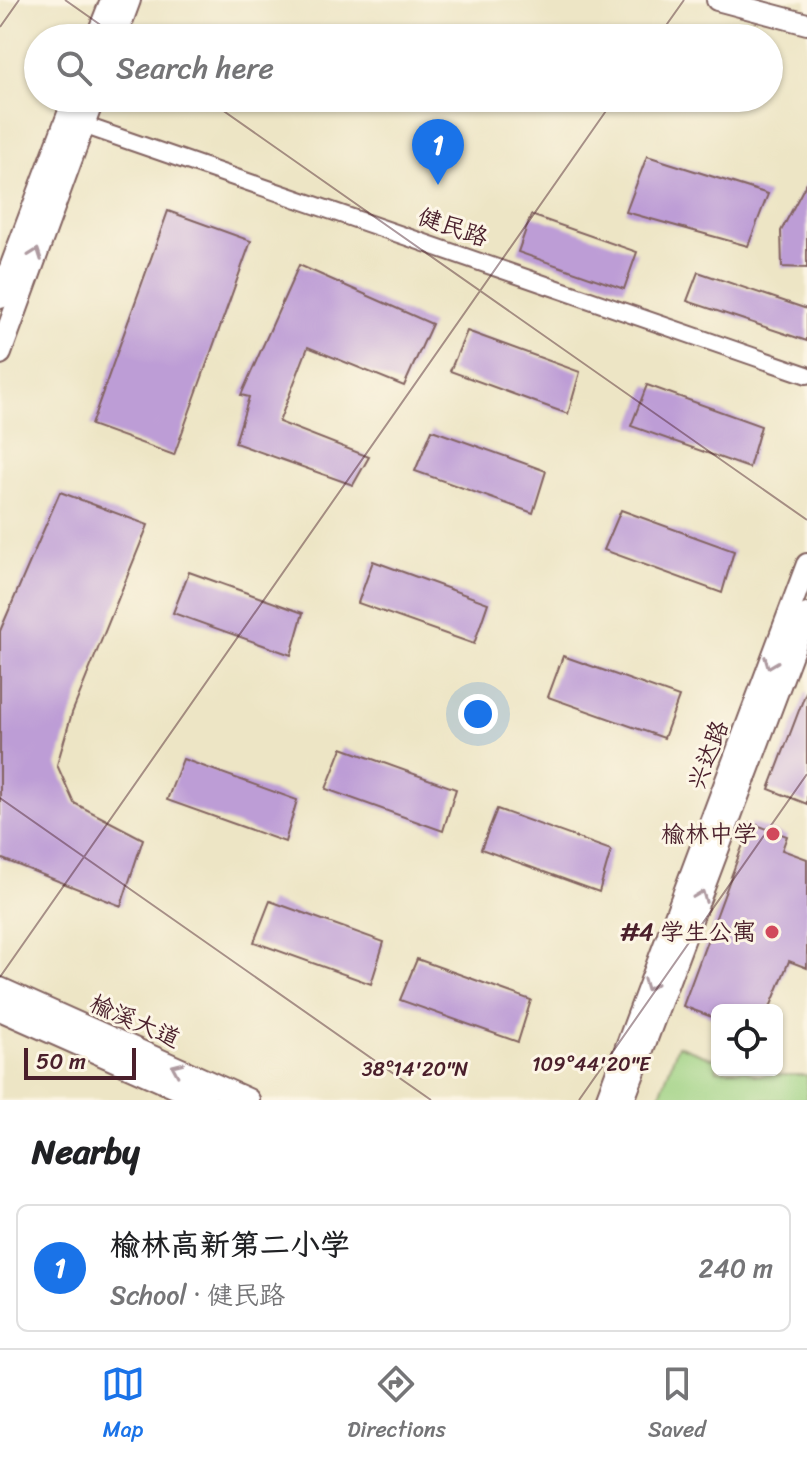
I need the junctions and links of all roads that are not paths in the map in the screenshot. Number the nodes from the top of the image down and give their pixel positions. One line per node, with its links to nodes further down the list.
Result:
1 (112, 0): 4 (main road)
2 (129, 0): 5 (main road)
3 (717, 0): 6 (main road)
4 (103, 24)
5 (120, 24)
6 (807, 24)
7 (70, 112): 10 (main road)
8 (88, 112): 9 (main road)
9 (83, 125): 11 (main road, one-way to 9); 12 (street, 健民路)
10 (0, 297)
11 (0, 353)
12 (807, 375)
13 (807, 564): 19 (main road, 兴达路, one-way to 19)
14 (807, 614): 20 (main road, 兴达路, one-way to 14)
15 (0, 989): 18 (main road, 榆溪大道, one-way to 15)
16 (0, 1009): 17 (main road, 榆溪大道)
17 (205, 1100)
18 (248, 1100)
19 (606, 1100)
20 (624, 1100)

